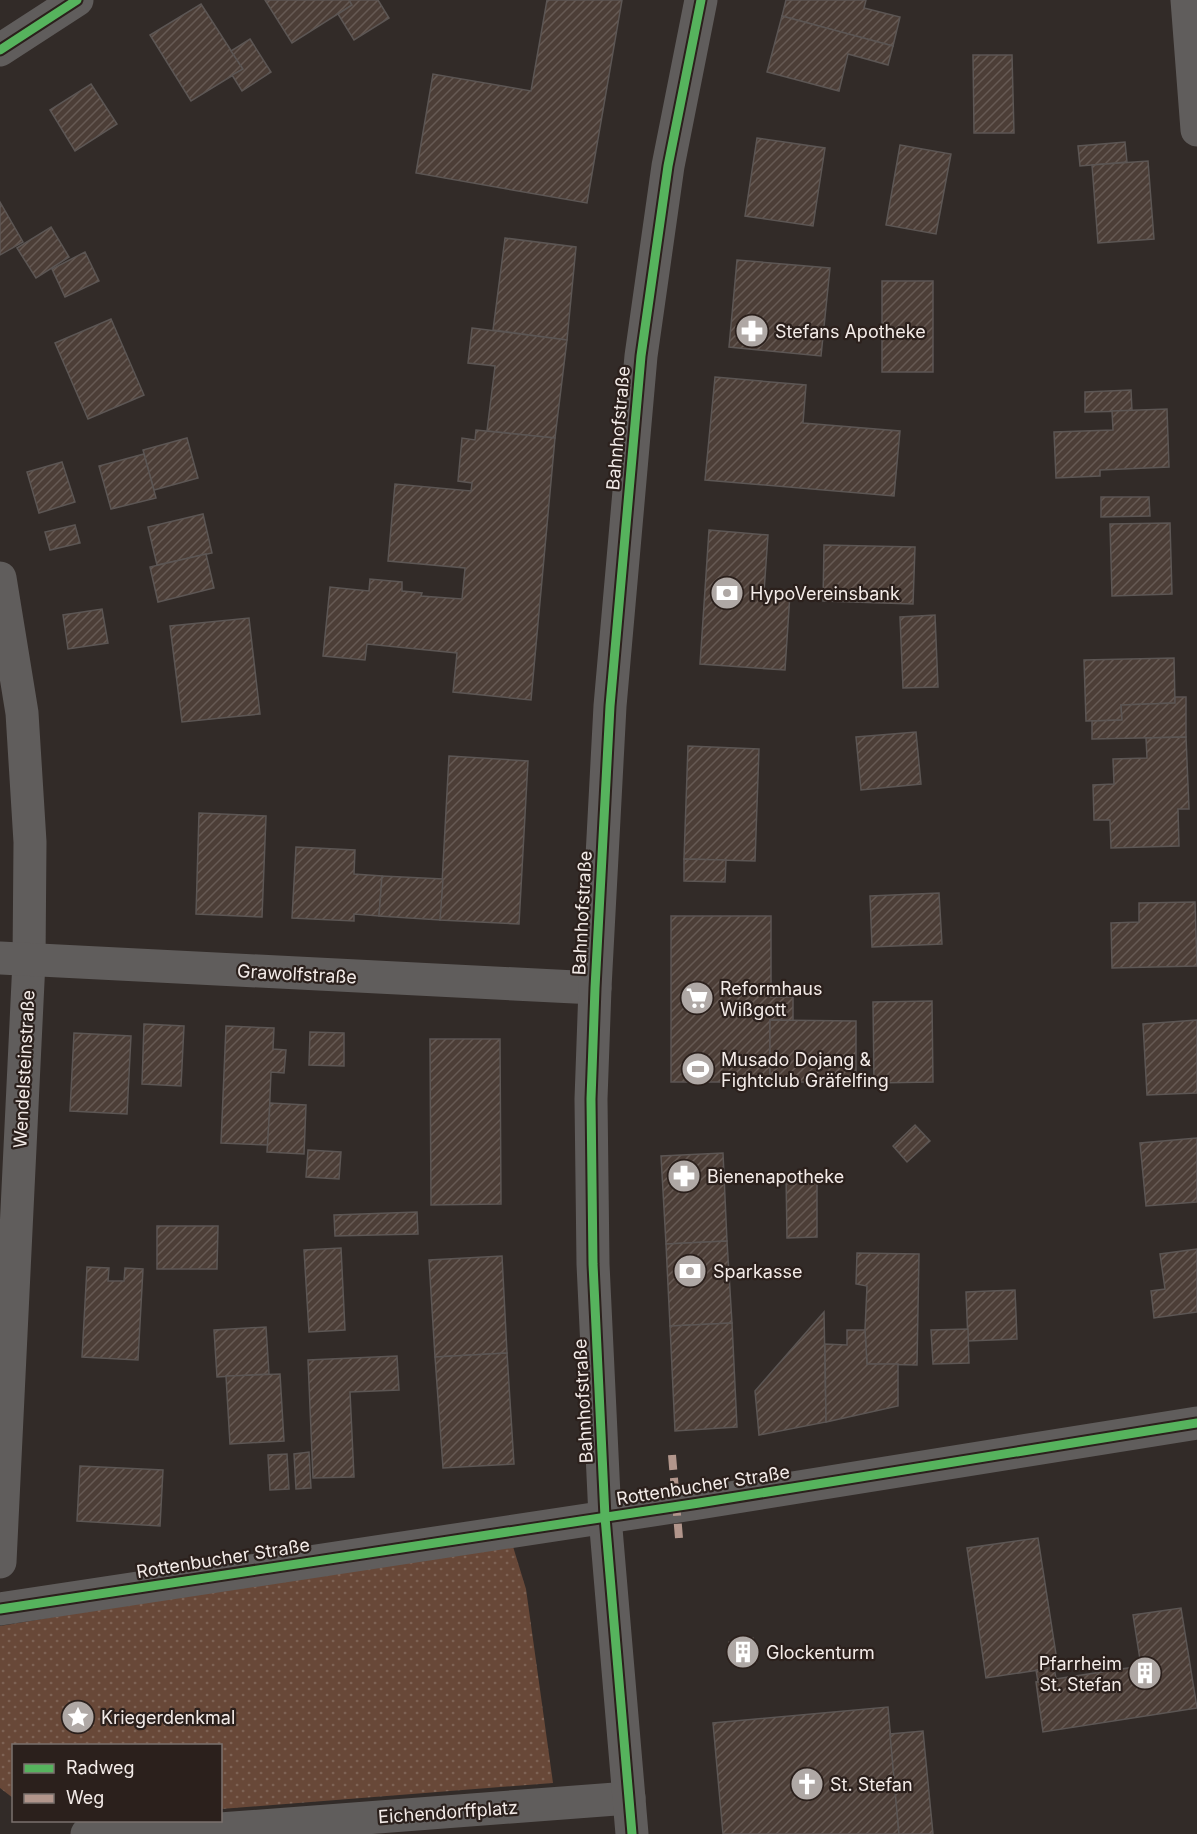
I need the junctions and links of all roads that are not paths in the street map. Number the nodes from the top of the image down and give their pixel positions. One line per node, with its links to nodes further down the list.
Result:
1 (77, 0): 4 (street)
2 (701, 0): 8 (street, Bahnhofstraße)
3 (1187, 0): 5 (street)
4 (0, 50)
5 (1197, 130)
6 (0, 578): 7 (street, Wendelsteinstraße)
7 (15, 960): 8 (street, Grawolfstraße); 11 (street, Wendelsteinstraße)
8 (595, 988): 10 (street, Bahnhofstraße)
9 (1197, 1423): 10 (street, Rottenbucher Straße)
10 (605, 1517): 12 (street, Rottenbucher Straße); 13 (street, Bahnhofstraße)
11 (0, 1562)
12 (0, 1609)
13 (629, 1798): 14 (street, Eichendorffplatz); 15 (street, Bahnhofstraße)
14 (87, 1834)
15 (632, 1834)

